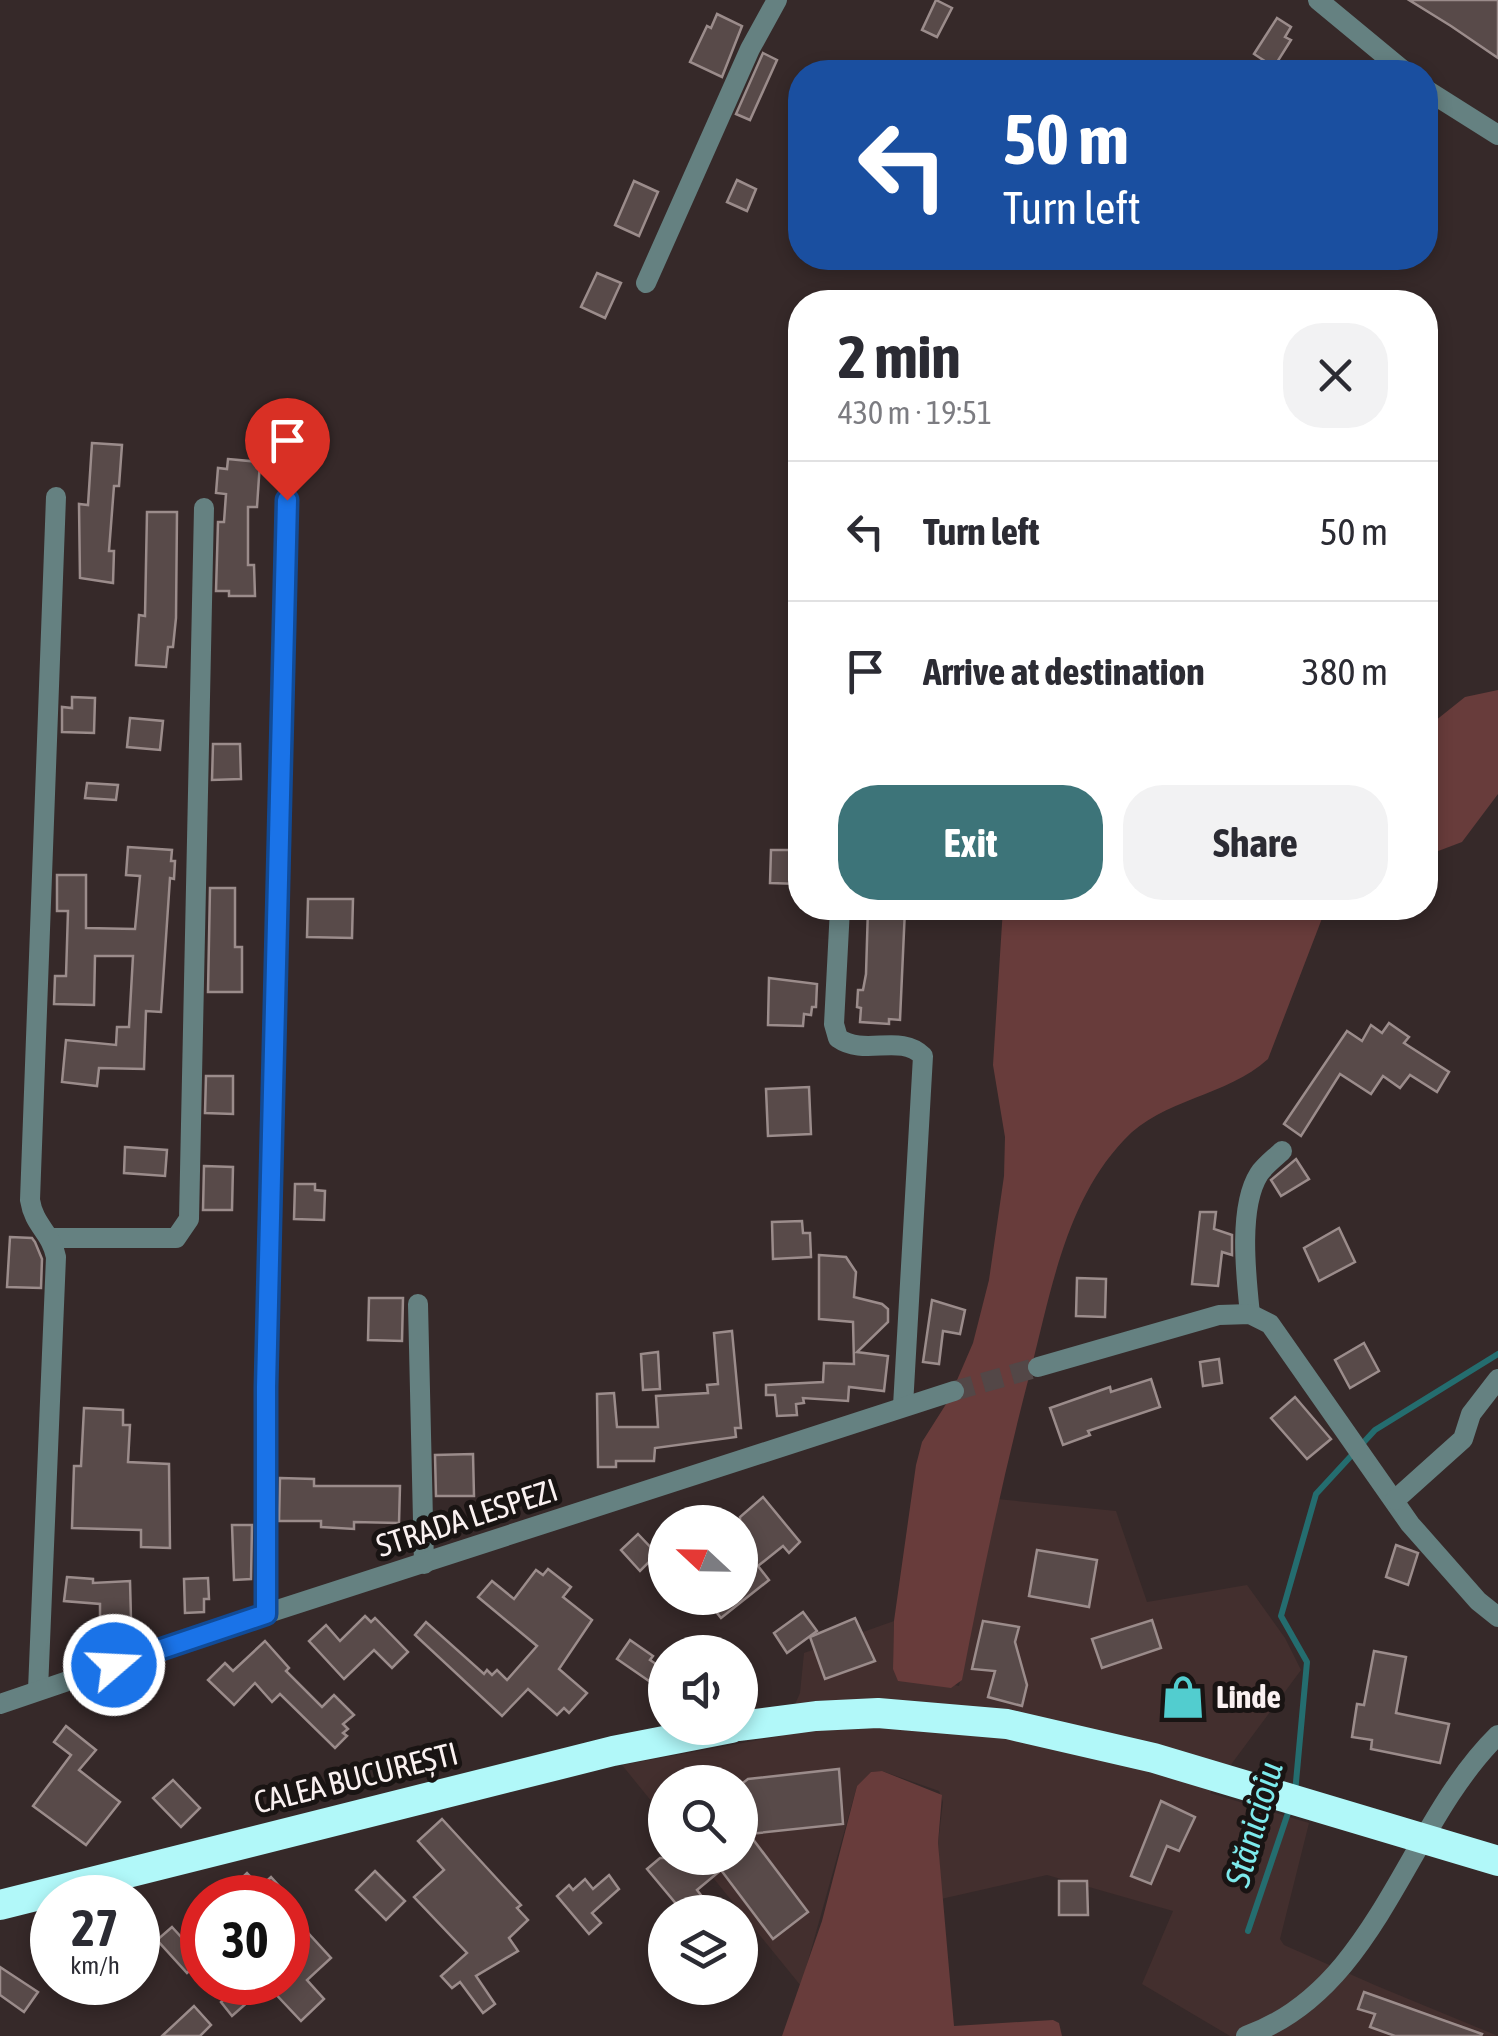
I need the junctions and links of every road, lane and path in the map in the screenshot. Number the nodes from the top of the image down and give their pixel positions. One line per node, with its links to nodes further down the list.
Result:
1 (776, 0): 6 (street)
2 (1318, 0): 3 (street)
3 (1390, 60)
4 (1438, 97): 5 (street)
5 (1498, 134)
6 (646, 283)
7 (56, 497): 12 (street)
8 (287, 500): 21 (street)
9 (204, 508): 12 (street)
10 (839, 920): 18 (street)
11 (1282, 1151): 14 (street)
12 (52, 1238): 23 (street)
13 (418, 1304): 20 (street)
14 (1250, 1314): 15 (street); 19 (street)
15 (1038, 1367)
16 (1498, 1379): 19 (street)
17 (954, 1392): 18 (street, STRADA LESPEZI)
18 (903, 1406): 20 (street, STRADA LESPEZI)
19 (1394, 1500): 22 (street)
20 (424, 1564): 21 (street, STRADA LESPEZI)
21 (266, 1614): 23 (street, STRADA LESPEZI)
22 (1498, 1616)
23 (38, 1690): 24 (street, STRADA LESPEZI)
24 (0, 1704)
25 (758, 1724): 28 (highway)
26 (1498, 1735): 28 (street)
27 (648, 1744): 30 (highway, CALEA BUCUREȘTI)
28 (1420, 1838): 29 (highway); 31 (street)
29 (1498, 1861)
30 (0, 1905)
31 (1246, 2036)

